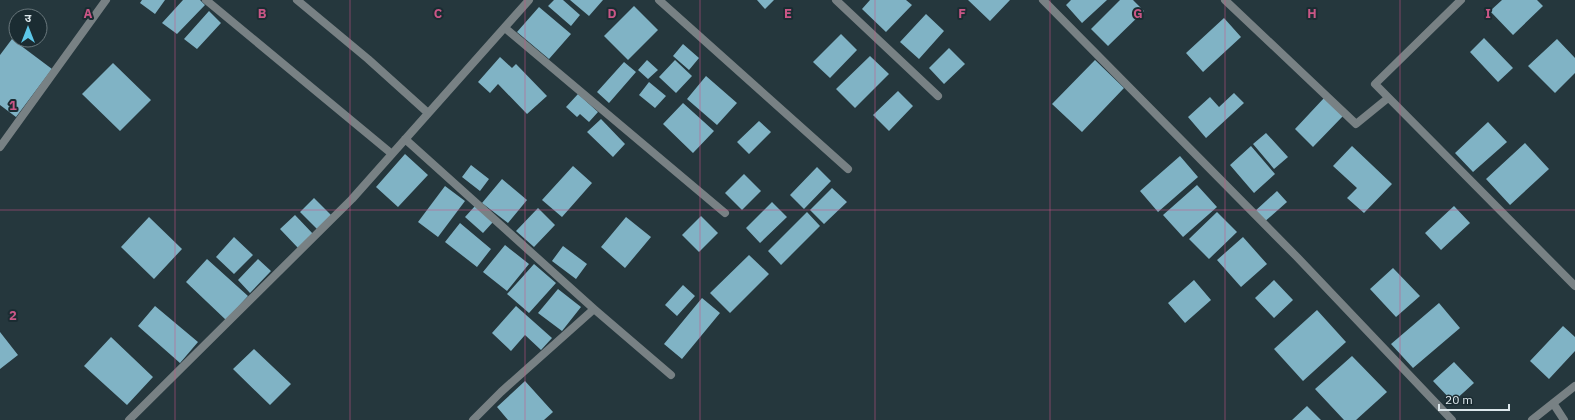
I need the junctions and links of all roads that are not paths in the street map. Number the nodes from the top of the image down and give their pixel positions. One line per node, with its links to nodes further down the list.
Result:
1 (106, 0): 15 (street)
2 (206, 0): 16 (street)
3 (297, 0): 13 (street)
4 (529, 0): 10 (street)
5 (659, 0): 17 (street)
6 (836, 0): 11 (street)
7 (1043, 0): 26 (street)
8 (1225, 0): 12 (street)
9 (1461, 0): 12 (street)
10 (505, 28): 13 (street); 18 (street)
11 (938, 96)
12 (1388, 98): 19 (street)
13 (428, 113): 14 (street)
14 (405, 139): 16 (street); 20 (street)
15 (0, 147)
16 (392, 154): 24 (street)
17 (848, 169)
18 (725, 213)
19 (1575, 286)
20 (594, 309): 21 (street); 25 (street)
21 (670, 375)
22 (1575, 386): 23 (street)
23 (1553, 403): 27 (street); 28 (street)
24 (129, 420)
25 (473, 420)
26 (1452, 420)
27 (1532, 420)
28 (1564, 420)

